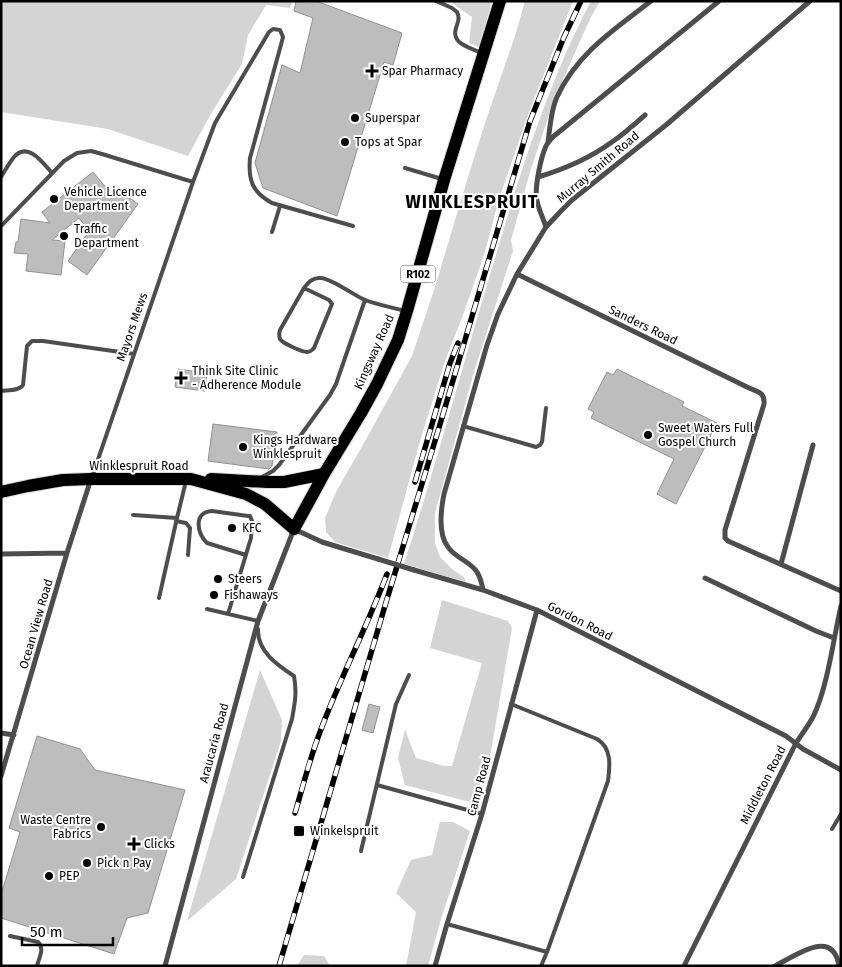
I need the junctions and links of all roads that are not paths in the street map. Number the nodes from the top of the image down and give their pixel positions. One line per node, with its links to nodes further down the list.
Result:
1 (436, 1): 6 (lane)
2 (500, 1): 6 (main road, Kingsway Road / R102)
3 (651, 1): 8 (street)
4 (719, 1): 8 (street)
5 (810, 1): 18 (street, Murray Smith Road)
6 (483, 54): 13 (main road, Kingsway Road / R102)
7 (646, 115): 12 (street)
8 (548, 143): 12 (street)
9 (405, 168): 13 (lane)
10 (52, 173): 11 (lane); 14 (lane); 16 (lane)
11 (1, 177)
12 (538, 177): 18 (street)
13 (444, 180): 23 (main road, Kingsway Road / R102)
14 (192, 182): 15 (lane, Mayors Mews); 24 (lane, Mayors Mews)
15 (280, 206): 17 (lane); 19 (lane)
16 (1, 226)
17 (353, 226)
18 (546, 227): 20 (street, Murray Smith Road)
19 (272, 232)
20 (517, 274): 27 (street, Murray Smith Road); 41 (street, Sanders Road)
21 (304, 288): 21 (lane); 22 (lane)
22 (365, 300): 23 (lane); 32 (lane)
23 (407, 311): 29 (main road, Kingsway Road / R102)
24 (134, 354): 25 (lane); 30 (lane, Mayors Mews)
25 (1, 391)
26 (546, 408): 27 (lane)
27 (464, 426): 43 (street, Murray Smith Road)
28 (813, 445): 41 (street)
29 (324, 474): 32 (main road); 36 (main road, Kingsway Road / R102)
30 (91, 479): 31 (main road, Winklespruit Road); 33 (main road, Winklespruit Road); 37 (street, Ocean View Road)
31 (189, 479): 32 (main road); 35 (lane); 36 (main road, Winklespruit Road)
32 (248, 480)
33 (1, 492)
34 (133, 515): 35 (lane)
35 (176, 519): 39 (lane); 45 (lane)
36 (294, 528): 43 (street, Gordon Road, bridge); 50 (street, Araucaria Road)
37 (67, 553): 38 (street); 55 (street, Ocean View Road)
38 (1, 554)
39 (188, 555)
40 (246, 555): 40 (lane); 49 (lane)
41 (781, 564): 44 (street)
42 (705, 578): 51 (street)
43 (483, 590): 48 (street, Gordon Road)
44 (841, 591)
45 (159, 598)
46 (841, 606): 51 (street, Middleton Road)
47 (207, 610): 49 (lane)
48 (537, 610): 53 (street, Camp Road); 56 (street, Gordon Road)
49 (228, 614): 50 (lane)
50 (258, 621): 64 (lane); 69 (street, Araucaria Road)
51 (834, 638): 56 (street, Middleton Road)
52 (409, 675): 59 (lane)
53 (511, 704): 60 (street, Camp Road); 67 (lane)
54 (1, 733): 55 (street)
55 (14, 735): 58 (street, Ocean View Road)
56 (796, 743): 57 (street, Gordon Road); 72 (street, Middleton Road)
57 (841, 770)
58 (1, 776)
59 (377, 785): 60 (lane); 63 (lane)
60 (482, 814): 65 (street, Camp Road)
61 (841, 814): 62 (lane)
62 (832, 828)
63 (361, 851)
64 (243, 877)
65 (447, 924): 67 (lane); 70 (street, Camp Road)
66 (10, 936): 68 (lane)
67 (547, 952): 71 (lane)
68 (37, 966)
69 (165, 966)
70 (436, 966)
71 (541, 966)
72 (684, 966)
73 (774, 966): 74 (street)
74 (839, 966)

